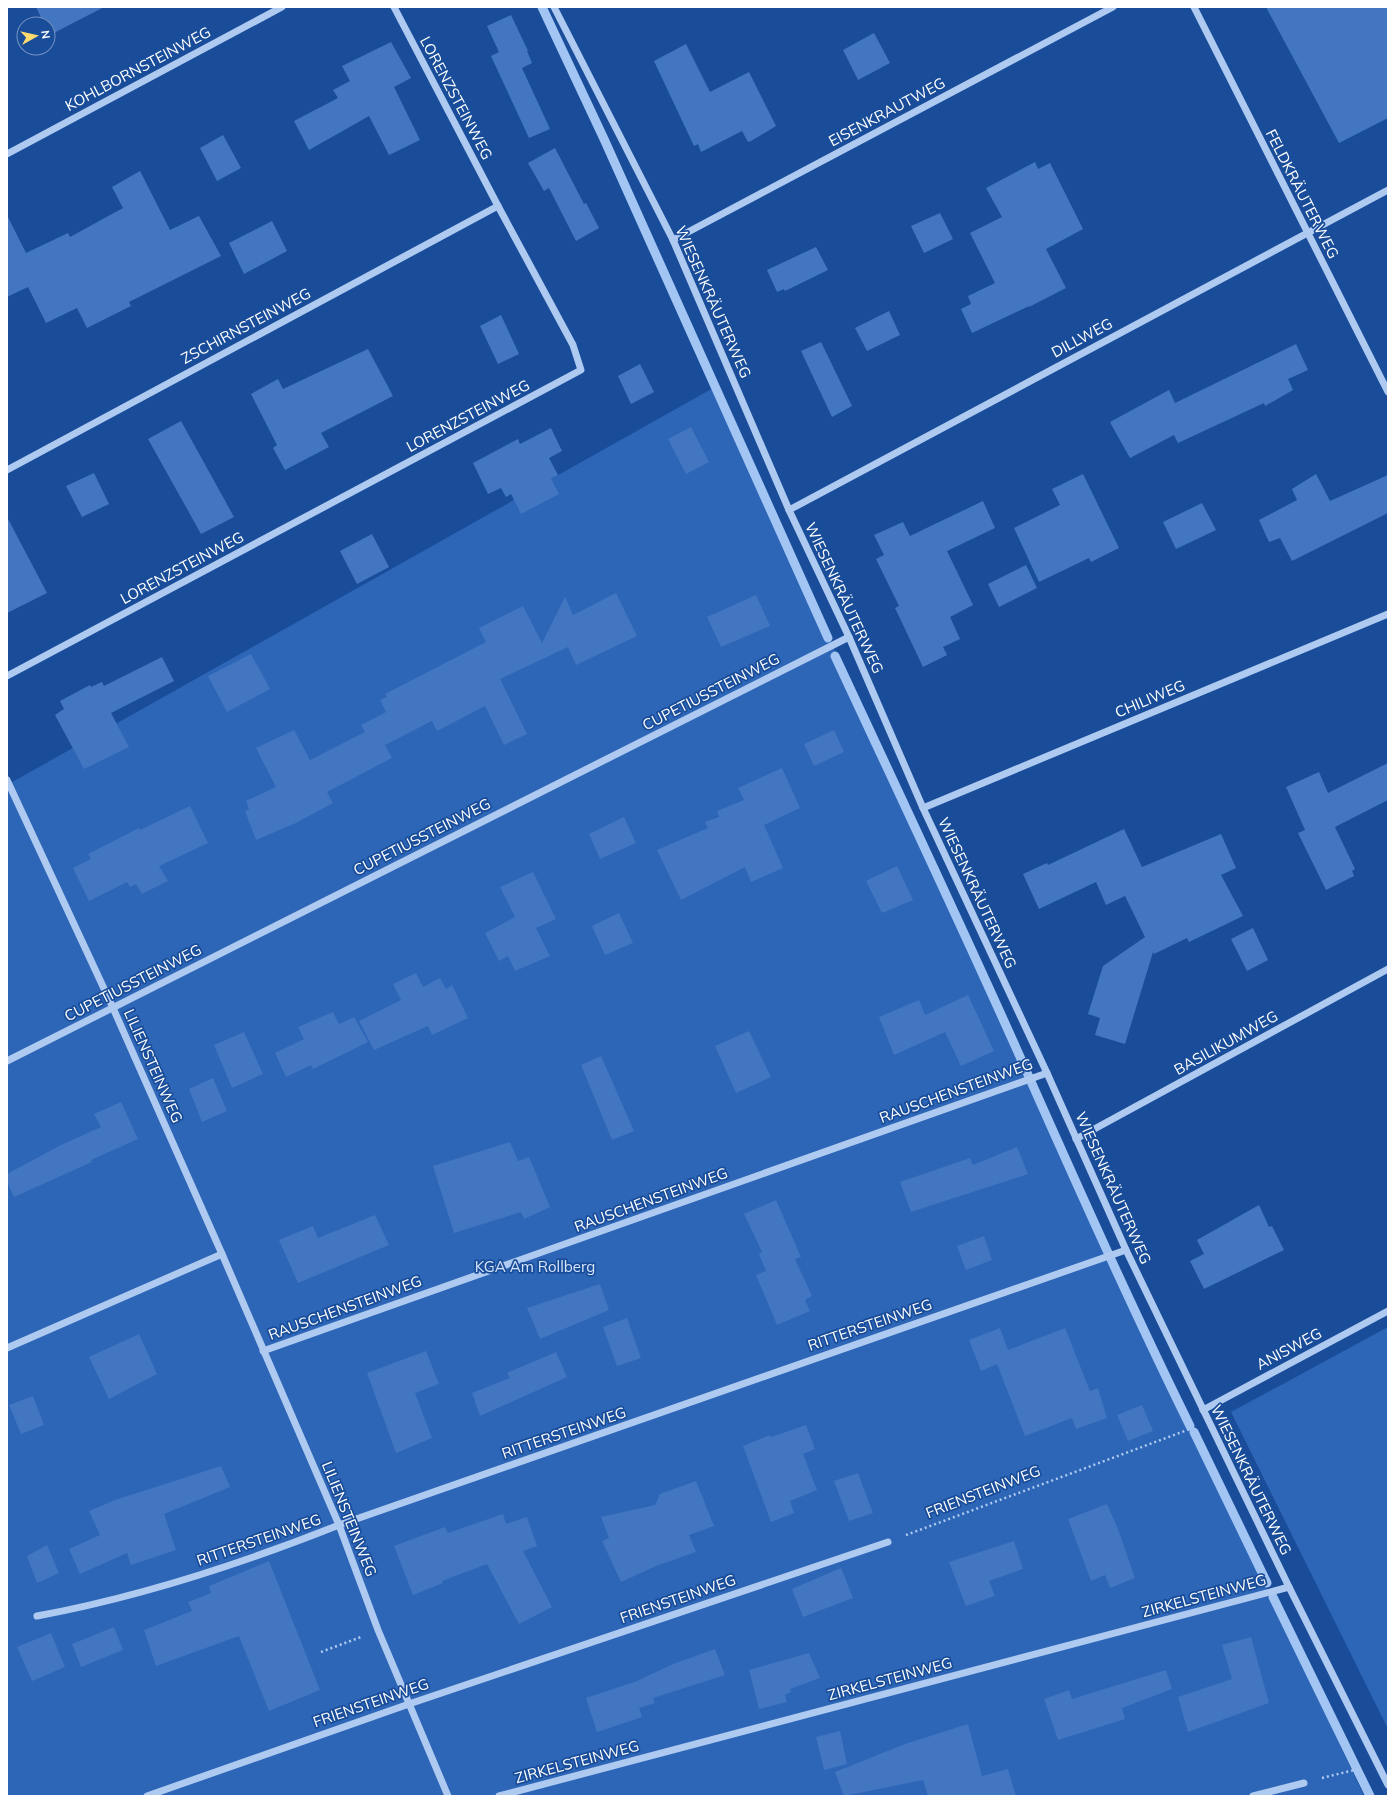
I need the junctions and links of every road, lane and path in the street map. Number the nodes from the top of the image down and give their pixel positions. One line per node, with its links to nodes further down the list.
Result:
1 (282, 7): 6 (lane, KOHLBORNSTEINWEG)
2 (394, 7): 8 (lane, LORENZSTEINWEG)
3 (554, 7): 10 (lane, WIESENKRÄUTERWEG)
4 (1113, 7): 10 (lane, EISENKRAUTWEG)
5 (1194, 7): 9 (lane, FELDKRÄUTERWEG)
6 (7, 154)
7 (1388, 190): 9 (lane, DILLWEG)
8 (498, 206): 12 (lane, ZSCHIRNSTEINWEG); 16 (lane, LORENZSTEINWEG)
9 (1307, 233): 11 (lane, FELDKRÄUTERWEG); 13 (lane, DILLWEG)
10 (673, 240): 13 (lane, WIESENKRÄUTERWEG)
11 (1388, 392)
12 (7, 470)
13 (789, 510): 15 (lane, WIESENKRÄUTERWEG)
14 (1388, 614): 18 (lane, CHILIWEG)
15 (849, 637): 18 (lane, WIESENKRÄUTERWEG); 20 (lane, CUPETIUSSTEINWEG)
16 (7, 676)
17 (7, 780): 20 (lane, LILIENSTEINWEG)
18 (923, 808): 22 (lane, WIESENKRÄUTERWEG)
19 (1388, 969): 23 (lane, BASILIKUMWEG)
20 (113, 1008): 21 (lane, CUPETIUSSTEINWEG); 25 (lane, LILIENSTEINWEG)
21 (7, 1061)
22 (1047, 1073): 23 (lane, WIESENKRÄUTERWEG); 28 (lane, RAUSCHENSTEINWEG)
23 (1076, 1139): 24 (lane, WIESENKRÄUTERWEG)
24 (1126, 1250): 29 (lane, WIESENKRÄUTERWEG); 30 (lane, RITTERSTEINWEG)
25 (222, 1254): 27 (lane); 28 (lane, LILIENSTEINWEG)
26 (1388, 1311): 29 (lane, ANISWEG)
27 (7, 1348)
28 (263, 1351): 30 (lane, LILIENSTEINWEG)
29 (1203, 1410): 31 (path, FRIENSTEINWEG); 32 (lane, WIESENKRÄUTERWEG)
30 (339, 1526): 33 (lane, RITTERSTEINWEG); 34 (lane, LILIENSTEINWEG)
31 (888, 1542): 36 (lane, FRIENSTEINWEG)
32 (1289, 1587): 37 (lane, WIESENKRÄUTERWEG); 42 (lane, ZIRKELSTEINWEG)
33 (37, 1616)
34 (378, 1630): 35 (path); 36 (lane, LILIENSTEINWEG)
35 (321, 1652)
36 (409, 1704): 40 (lane, FRIENSTEINWEG); 41 (lane, LILIENSTEINWEG)
37 (1378, 1764): 38 (path); 39 (lane, WIESENKRÄUTERWEG)
38 (1304, 1783): 43 (lane)
39 (1388, 1785)
40 (147, 1796)
41 (448, 1796)
42 (498, 1796)
43 (1253, 1796)

